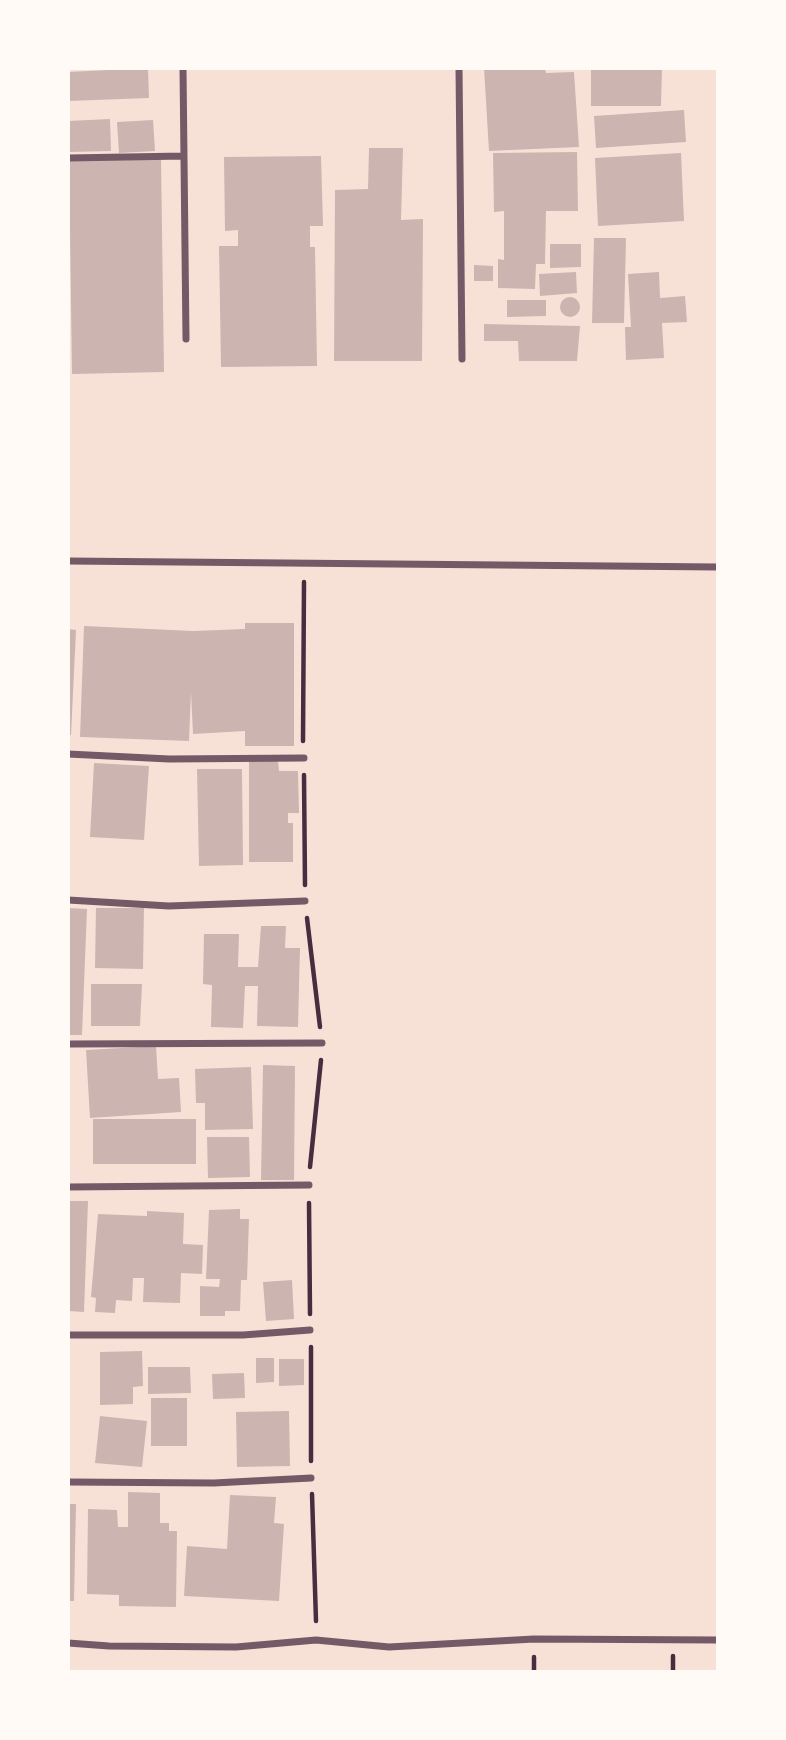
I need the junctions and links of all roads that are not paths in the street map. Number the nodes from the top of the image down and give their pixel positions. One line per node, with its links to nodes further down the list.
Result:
1 (183, 68): 3 (street)
2 (458, 68): 6 (street)
3 (184, 156): 4 (street); 5 (street)
4 (68, 158)
5 (186, 339)
6 (462, 359)
7 (68, 561): 8 (street)
8 (718, 567)
9 (68, 754): 10 (street)
10 (304, 758)
11 (68, 900): 12 (street)
12 (305, 901)
13 (322, 1043): 14 (street)
14 (68, 1044)
15 (309, 1185): 16 (street)
16 (68, 1187)
17 (310, 1330): 18 (street)
18 (68, 1335)
19 (311, 1478): 20 (street)
20 (68, 1482)
21 (718, 1640): 22 (street)
22 (68, 1643)

